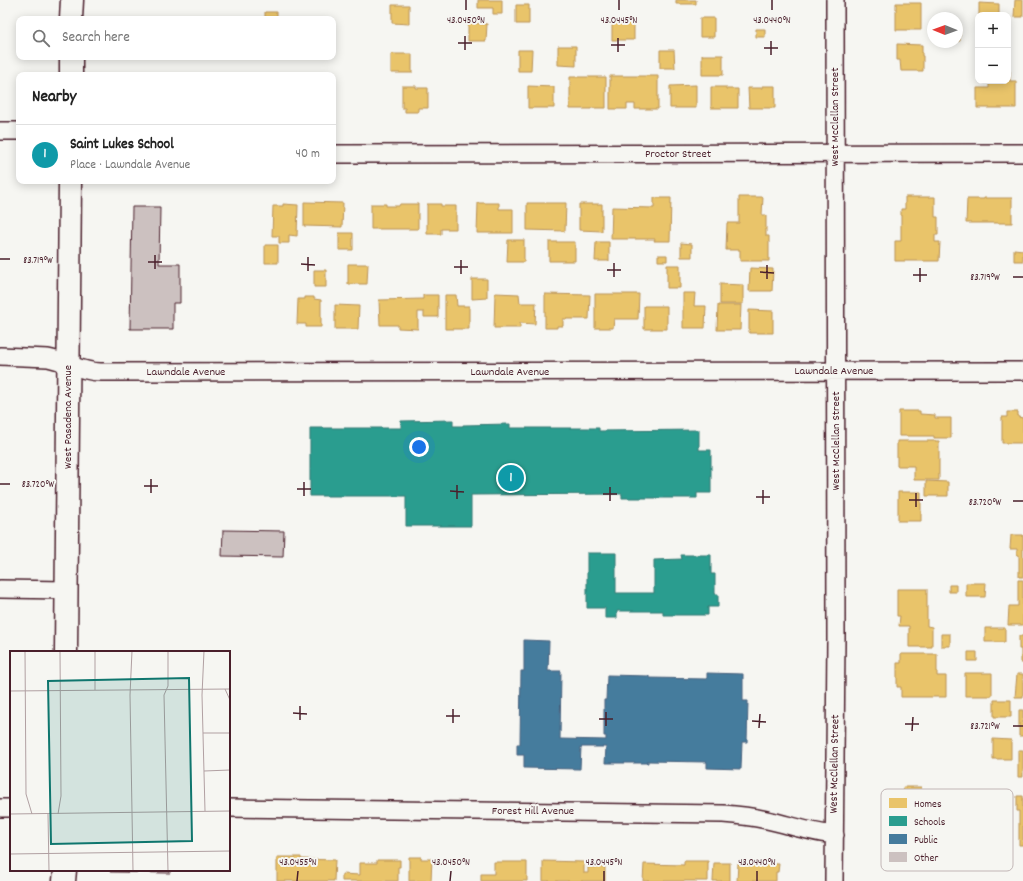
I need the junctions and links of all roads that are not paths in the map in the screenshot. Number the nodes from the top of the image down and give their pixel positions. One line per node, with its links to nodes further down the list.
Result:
1 (72, 0): 3 (street)
2 (835, 0): 10 (street, West McClellan Street)
3 (71, 16)
4 (71, 60): 5 (street)
5 (71, 72)
6 (0, 131): 7 (street)
7 (16, 131)
8 (1023, 153): 10 (street, Proctor Street)
9 (336, 154): 10 (street, Proctor Street)
10 (835, 154): 14 (street, West McClellan Street)
11 (70, 184): 13 (street, West Pasadena Avenue)
12 (0, 356): 13 (street, Lawndale Avenue)
13 (68, 364): 14 (street, Lawndale Avenue); 17 (street, West Pasadena Avenue)
14 (835, 371): 15 (street, Lawndale Avenue); 20 (street, West McClellan Street)
15 (1023, 371)
16 (0, 589): 17 (street)
17 (67, 590): 18 (street, West Pasadena Avenue)
18 (66, 651)
19 (230, 808): 20 (street, Forest Hill Avenue)
20 (835, 836): 23 (street, West McClellan Street)
21 (65, 871): 22 (street)
22 (64, 881)
23 (834, 881)

